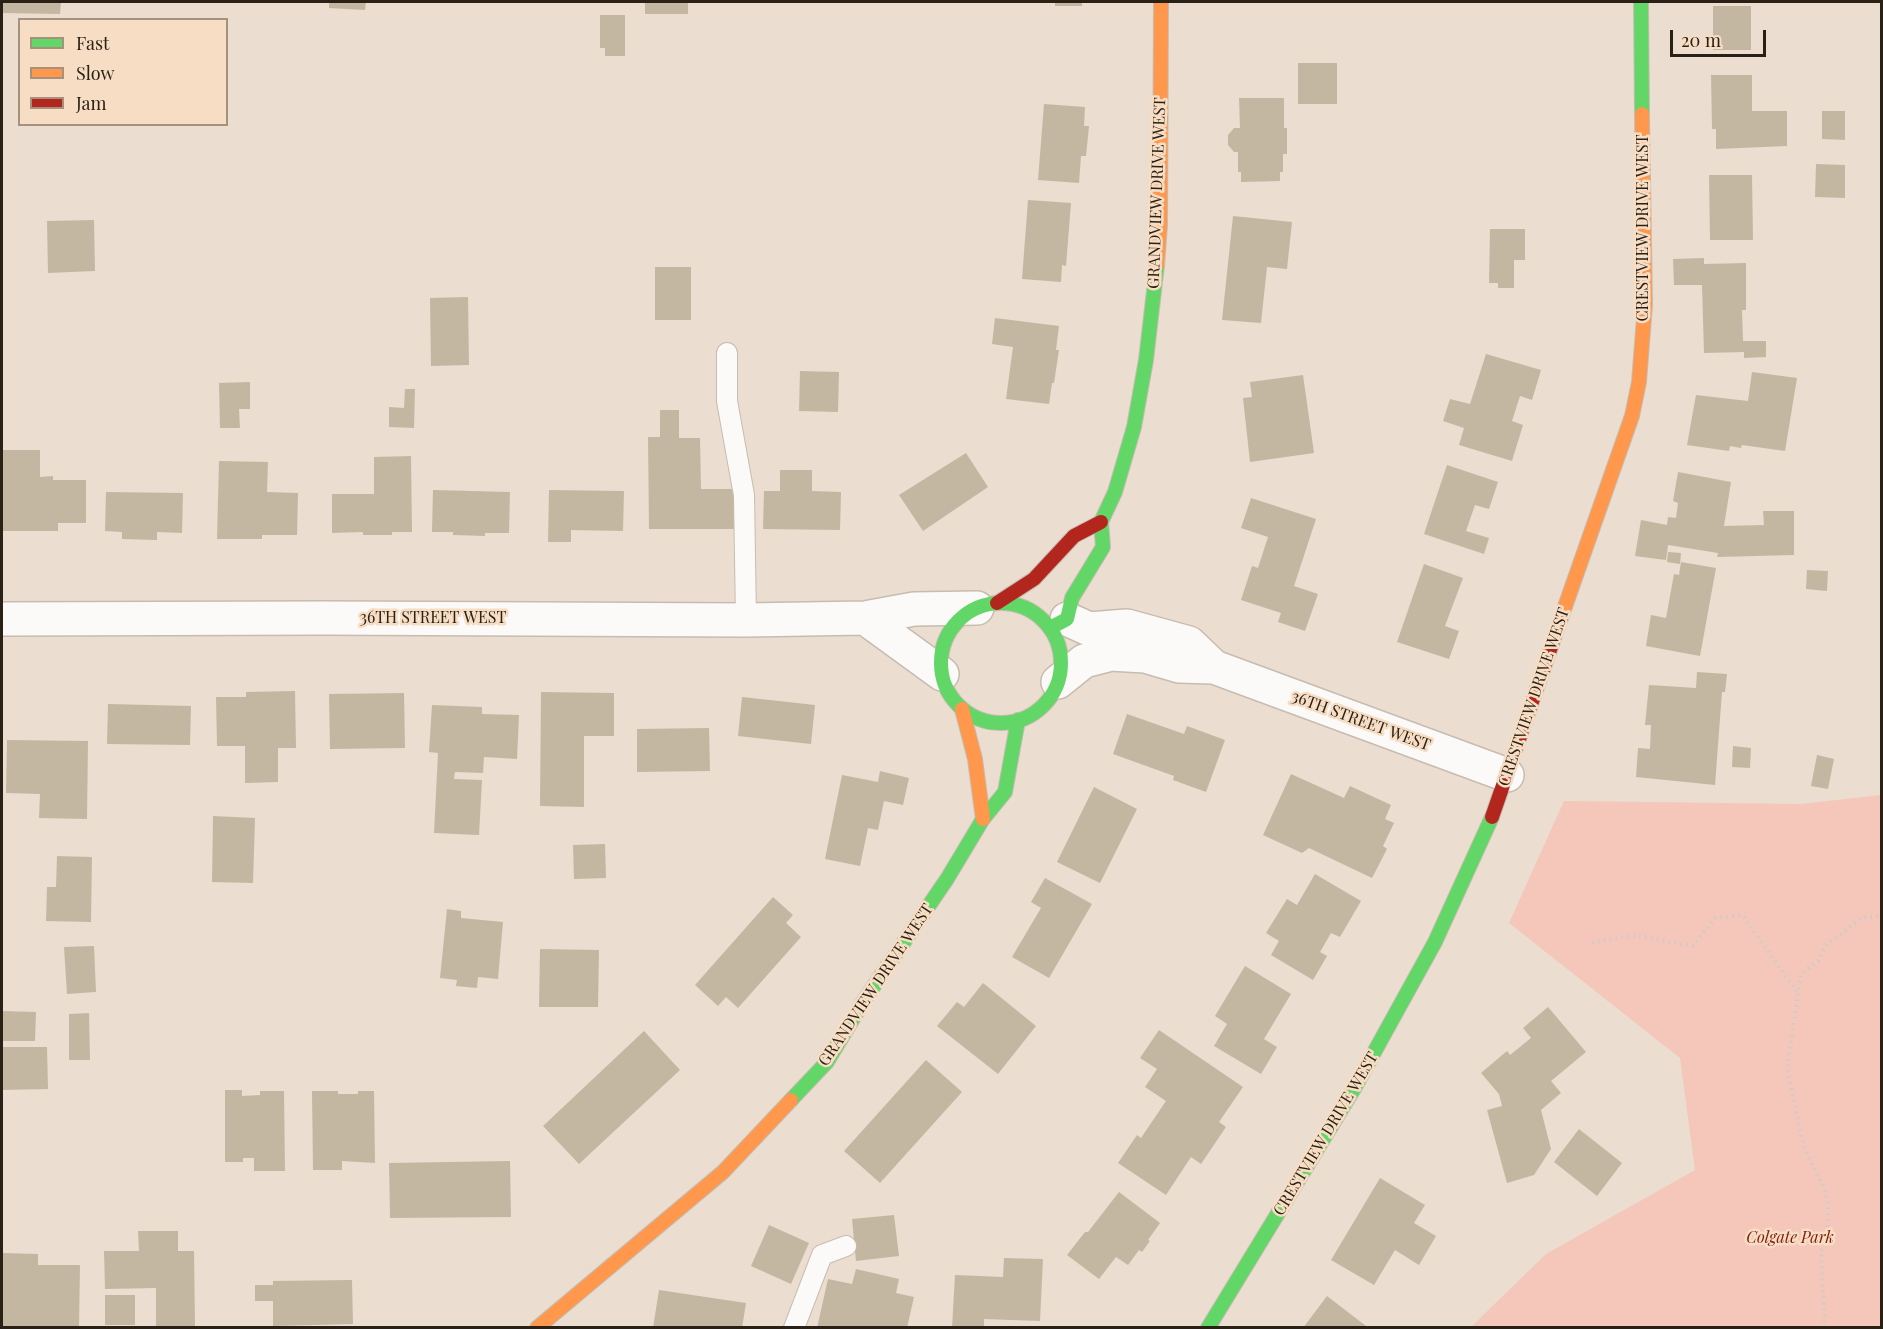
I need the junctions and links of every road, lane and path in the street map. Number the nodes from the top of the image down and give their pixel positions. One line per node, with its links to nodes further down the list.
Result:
1 (1161, 2): 4 (street, GRANDVIEW DRIVE WEST)
2 (1641, 2): 15 (street, CRESTVIEW DRIVE WEST)
3 (728, 353): 8 (lane)
4 (1101, 522): 5 (street); 9 (street, GRANDVIEW DRIVE WEST)
5 (987, 605): 6 (street, 36TH STREET WEST); 9 (street); 11 (street)
6 (865, 618): 8 (street, 36TH STREET WEST); 11 (street)
7 (2, 619): 8 (street, 36TH STREET WEST)
8 (746, 620)
9 (1058, 623): 10 (street, 36TH STREET WEST); 12 (street)
10 (1214, 667): 12 (street, 36TH STREET WEST); 15 (street, 36TH STREET WEST)
11 (942, 674): 13 (street)
12 (1058, 682): 14 (street)
13 (962, 709): 14 (street); 16 (street)
14 (1018, 720): 16 (street, GRANDVIEW DRIVE WEST)
15 (1507, 775): 23 (street, CRESTVIEW DRIVE WEST)
16 (982, 819): 21 (street, GRANDVIEW DRIVE WEST)
17 (1881, 916): 19 (path)
18 (1592, 943): 19 (path)
19 (1798, 994): 24 (path)
20 (846, 1246): 22 (lane)
21 (537, 1328)
22 (794, 1328)
23 (1208, 1328)
24 (1825, 1328)

